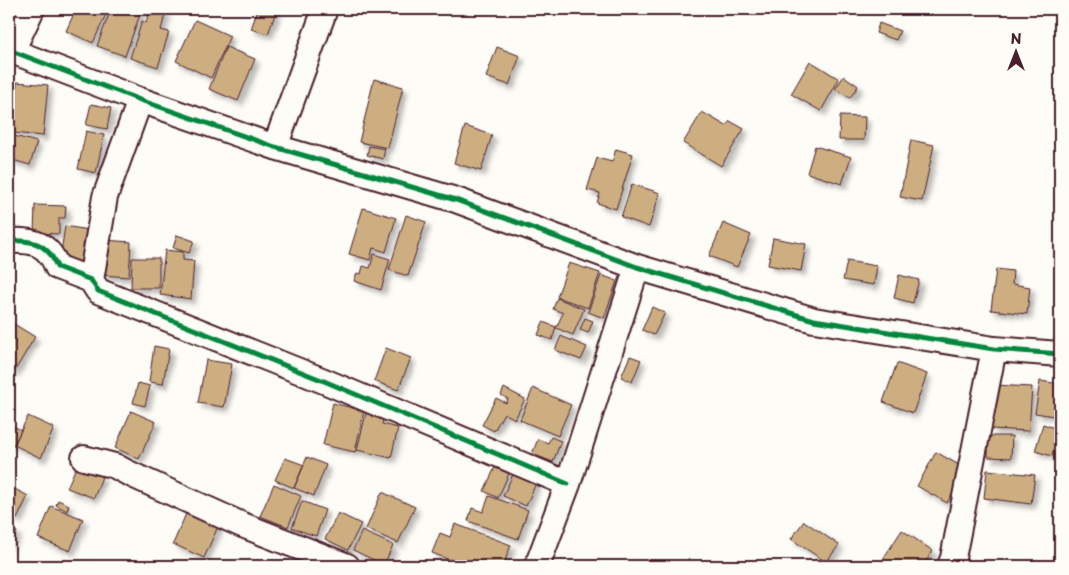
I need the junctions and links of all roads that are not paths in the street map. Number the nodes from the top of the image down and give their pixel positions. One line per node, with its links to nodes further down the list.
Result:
1 (32, 9): 3 (street)
2 (326, 9): 5 (street)
3 (10, 50): 4 (street)
4 (140, 100): 5 (street); 8 (street)
5 (275, 147): 7 (street)
6 (9, 241): 8 (street)
7 (637, 267): 9 (street); 12 (street)
8 (92, 280): 12 (street)
9 (994, 349): 10 (street); 15 (street)
10 (1060, 354)
11 (84, 458): 13 (street)
12 (568, 484): 14 (street)
13 (346, 566)
14 (537, 566)
15 (950, 566)

